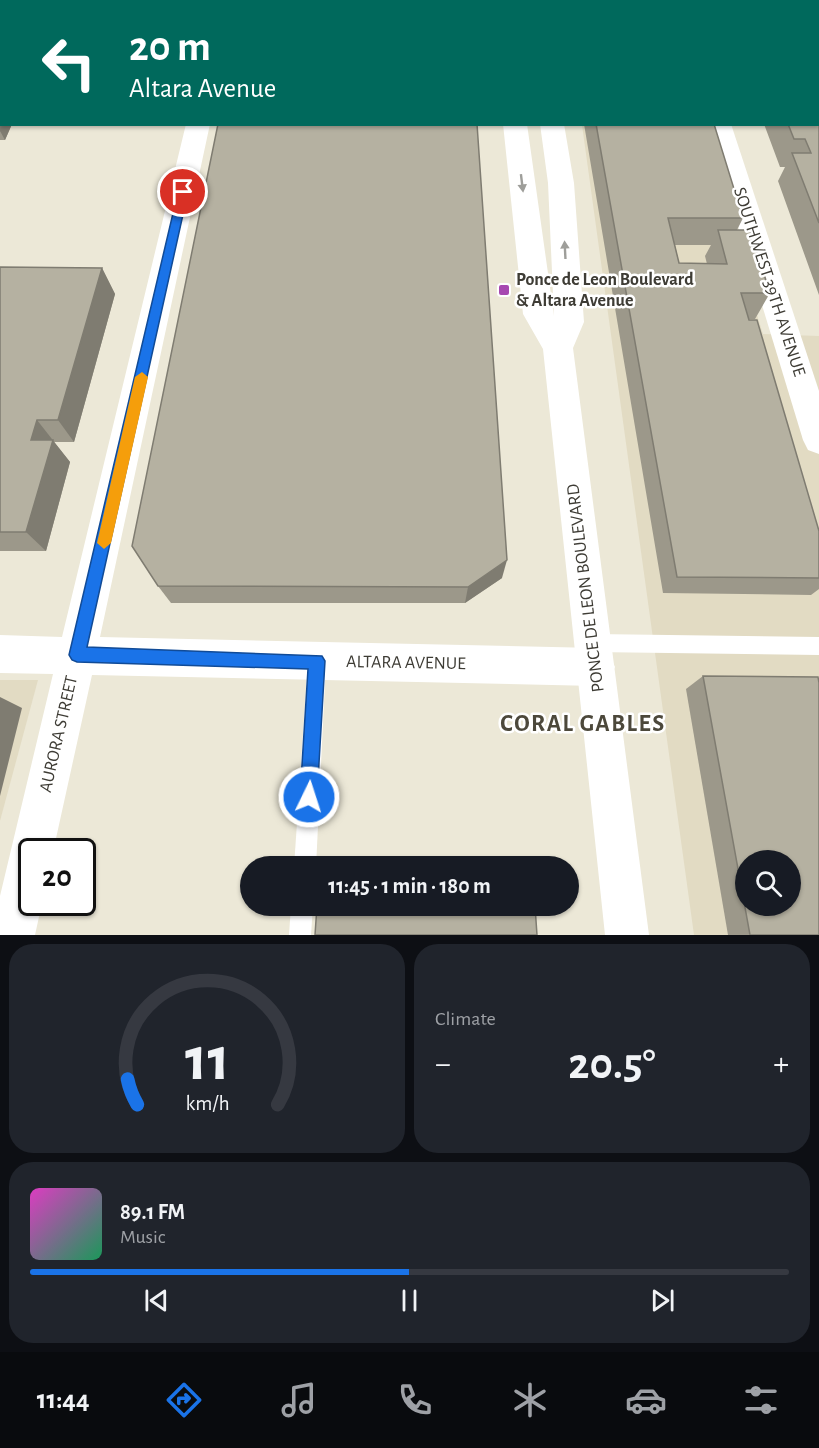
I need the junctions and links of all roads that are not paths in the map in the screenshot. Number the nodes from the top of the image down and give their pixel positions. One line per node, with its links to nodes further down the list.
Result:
1 (198, 126): 9 (street, AURORA STREET)
2 (515, 126): 5 (street, PONCE DE LEON BOULEVARD, one-way to 5)
3 (552, 126): 5 (street, PONCE DE LEON BOULEVARD, one-way to 3)
4 (720, 126): 6 (street, SOUTHWEST 39TH AVENUE)
5 (558, 348): 10 (street, PONCE DE LEON BOULEVARD)
6 (819, 440)
7 (819, 646): 10 (lane)
8 (0, 654): 9 (street, ALTARA AVENUE)
9 (77, 655): 11 (street, ALTARA AVENUE); 12 (street, AURORA STREET)
10 (594, 655): 11 (street, ALTARA AVENUE); 18 (street, PONCE DE LEON BOULEVARD)
11 (317, 661): 13 (lane)
12 (35, 838)
13 (305, 856)
14 (18, 913): 16 (street, AURORA STREET)
15 (301, 916): 17 (lane)
16 (13, 935)
17 (300, 935)
18 (627, 935)

